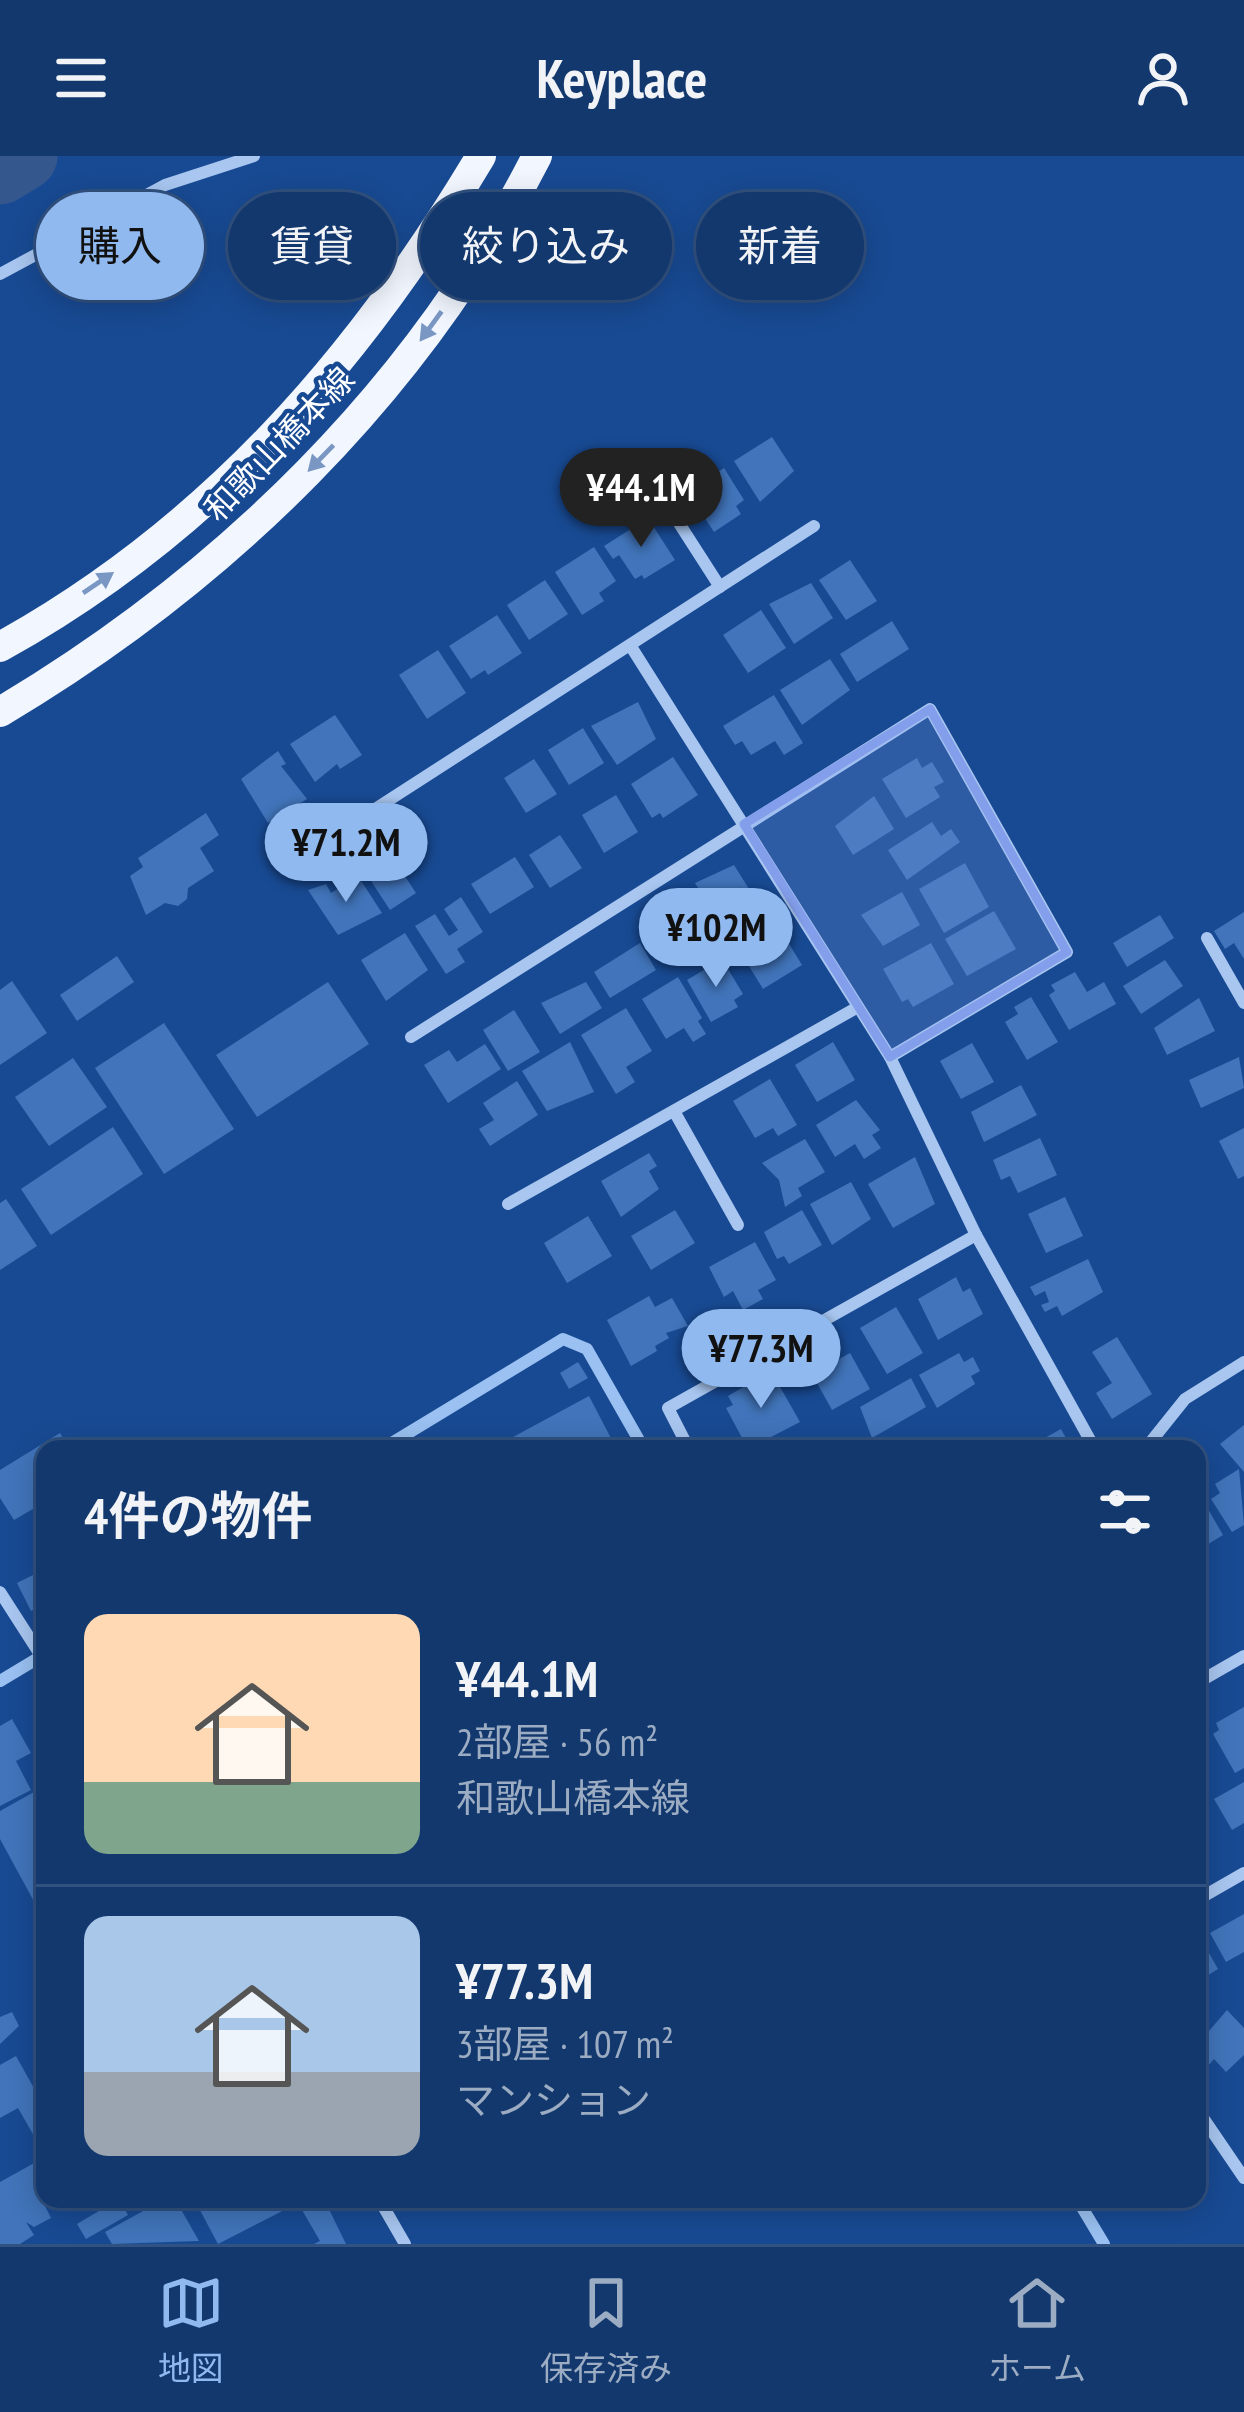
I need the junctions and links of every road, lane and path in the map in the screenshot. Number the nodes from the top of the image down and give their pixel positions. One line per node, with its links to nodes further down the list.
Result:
1 (254, 156): 4 (street)
2 (481, 156): 9 (main road, 和歌山橋本線, one-way to 2)
3 (537, 156): 10 (main road, 和歌山橋本線, one-way to 10)
4 (0, 274)
5 (668, 506): 7 (street)
6 (814, 526): 7 (street)
7 (720, 587): 8 (street)
8 (630, 645): 11 (street); 12 (street)
9 (0, 647)
10 (0, 712)
11 (744, 824): 15 (street); 16 (street); 17 (street)
12 (296, 860)
13 (1207, 938): 14 (street)
14 (1244, 1003)
15 (858, 1006): 17 (street); 18 (street)
16 (411, 1037)
17 (890, 1058): 21 (street)
18 (674, 1111): 19 (street); 20 (street)
19 (508, 1204)
20 (738, 1225)
21 (976, 1235): 23 (street); 24 (street)
22 (1244, 1362): 25 (street)
23 (684, 1440)
24 (1090, 1440)
25 (1152, 1440)
26 (0, 1592): 27 (street)
27 (36, 1648)
28 (1244, 1656): 29 (street)
29 (1206, 1678)
30 (1244, 1873): 31 (street)
31 (1206, 1895)
32 (1206, 2122): 33 (street)
33 (1244, 2178)
34 (384, 2208): 35 (street)
35 (405, 2244)

